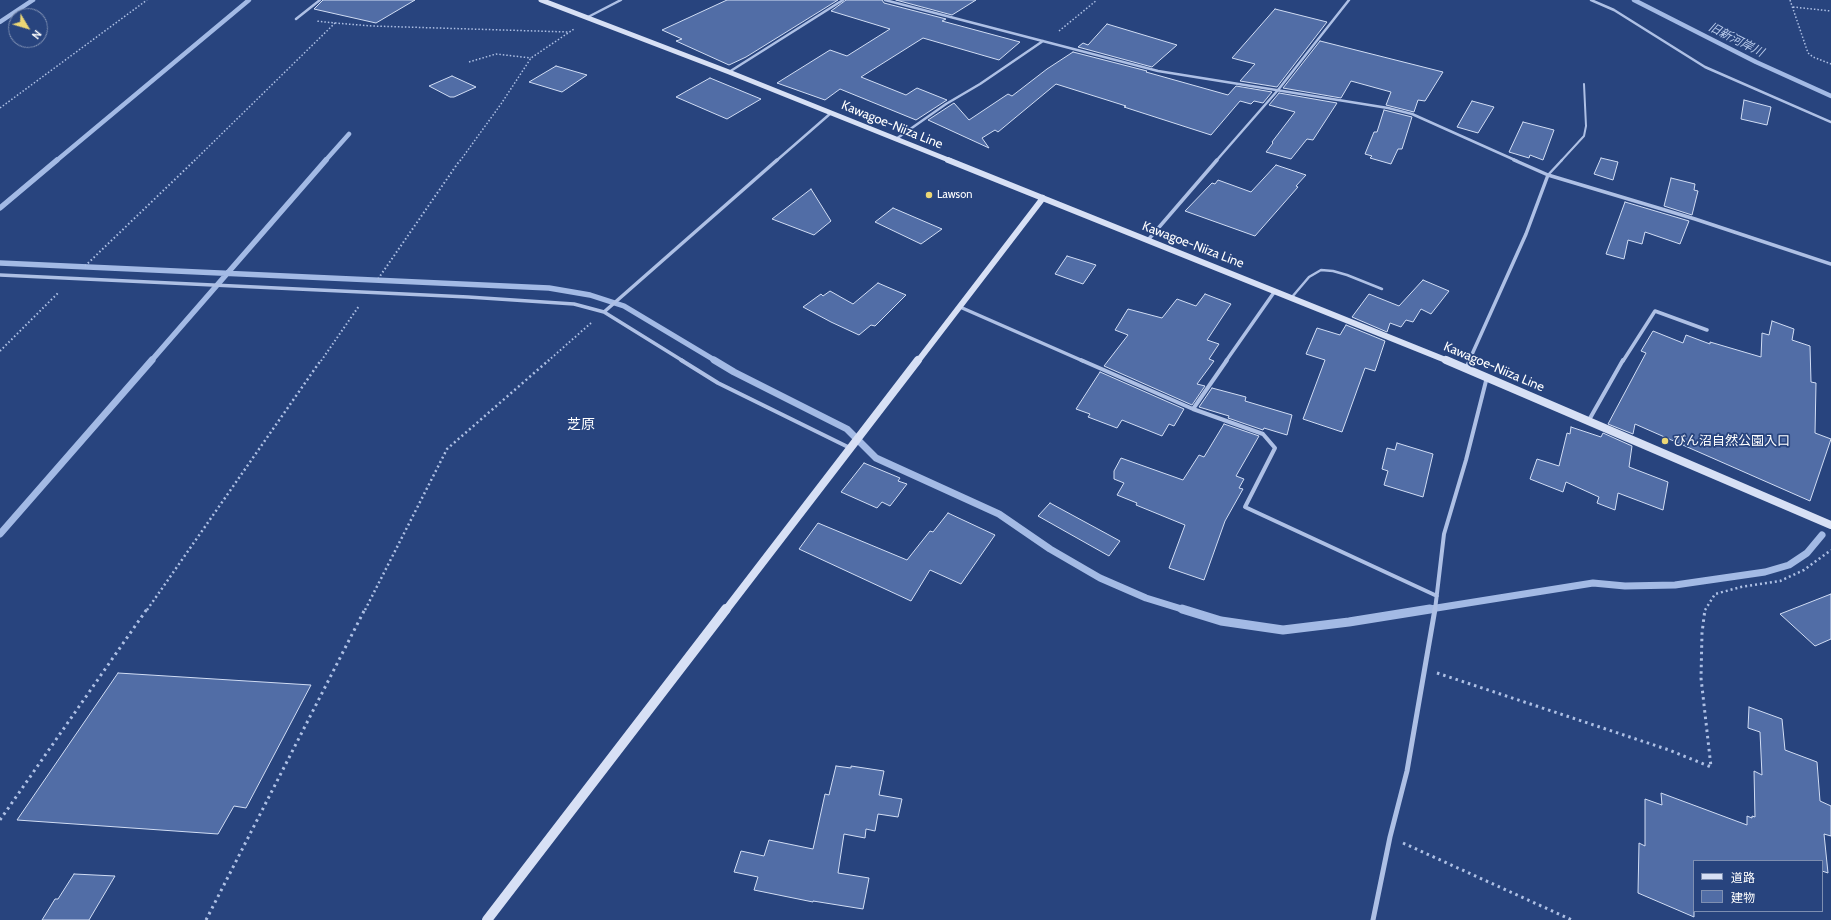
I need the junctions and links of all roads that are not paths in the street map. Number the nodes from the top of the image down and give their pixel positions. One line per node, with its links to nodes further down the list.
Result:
1 (320, 0): 9 (street)
2 (541, 0): 8 (main road, Kawagoe-Niiza Line)
3 (621, 0): 8 (street)
4 (843, 0): 11 (street)
5 (885, 0): 10 (street)
6 (1349, 0): 13 (street)
7 (1591, 0): 15 (street)
8 (590, 17): 11 (main road, Kawagoe-Niiza Line)
9 (296, 19)
10 (1043, 41): 13 (street); 16 (street)
11 (729, 72): 14 (main road, Kawagoe-Niiza Line)
12 (1584, 84): 17 (lane)
13 (1278, 90): 17 (street); 19 (street)
14 (831, 113): 16 (main road, Kawagoe-Niiza Line); 26 (street)
15 (1831, 122)
16 (896, 140): 18 (main road, Kawagoe-Niiza Line)
17 (1548, 175): 20 (street); 28 (street)
18 (1043, 198): 19 (main road, Kawagoe-Niiza Line); 25 (main road)
19 (1148, 240): 23 (main road, Kawagoe-Niiza Line)
20 (1831, 264)
21 (0, 275): 26 (street)
22 (1382, 289): 24 (lane)
23 (1275, 291): 24 (main road, Kawagoe-Niiza Line); 30 (street)
24 (1292, 298): 28 (main road, Kawagoe-Niiza Line)
25 (960, 307): 30 (street); 32 (main road)
26 (604, 312): 32 (street)
27 (1707, 330): 31 (street)
28 (1466, 368): 29 (main road, Kawagoe-Niiza Line)
29 (1487, 377): 31 (main road, Kawagoe-Niiza Line); 34 (street)
30 (1193, 409): 34 (street)
31 (1589, 420): 33 (main road, Kawagoe-Niiza Line)
32 (850, 448): 35 (main road)
33 (1831, 525)
34 (1437, 596): 36 (street)
35 (487, 920)
36 (1372, 920)

